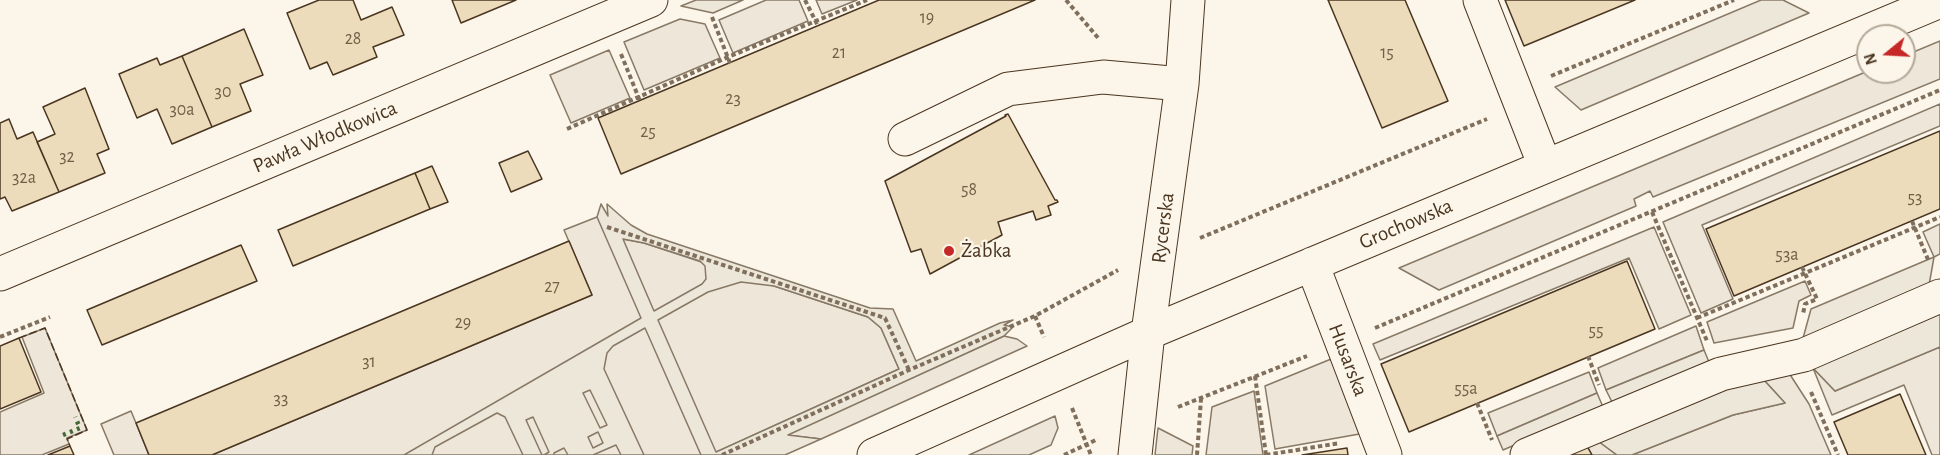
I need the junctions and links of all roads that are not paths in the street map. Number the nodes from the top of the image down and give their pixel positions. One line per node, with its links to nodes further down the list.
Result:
1 (651, 0): 9 (street, Pawła Włodkowica)
2 (1188, 0): 5 (street, Rycerska)
3 (1480, 0): 7 (street)
4 (1940, 1): 7 (street, Grochowska)
5 (1182, 84): 6 (street); 11 (street, Rycerska)
6 (905, 140)
7 (1545, 166): 8 (street, Grochowska)
8 (1312, 264): 11 (street, Grochowska); 12 (street, Husarska)
9 (0, 274)
10 (1936, 283): 15 (street)
11 (1148, 333): 13 (street, Grochowska); 14 (street, Rycerska)
12 (1382, 446)
13 (874, 455)
14 (1135, 455)
15 (1527, 455)

